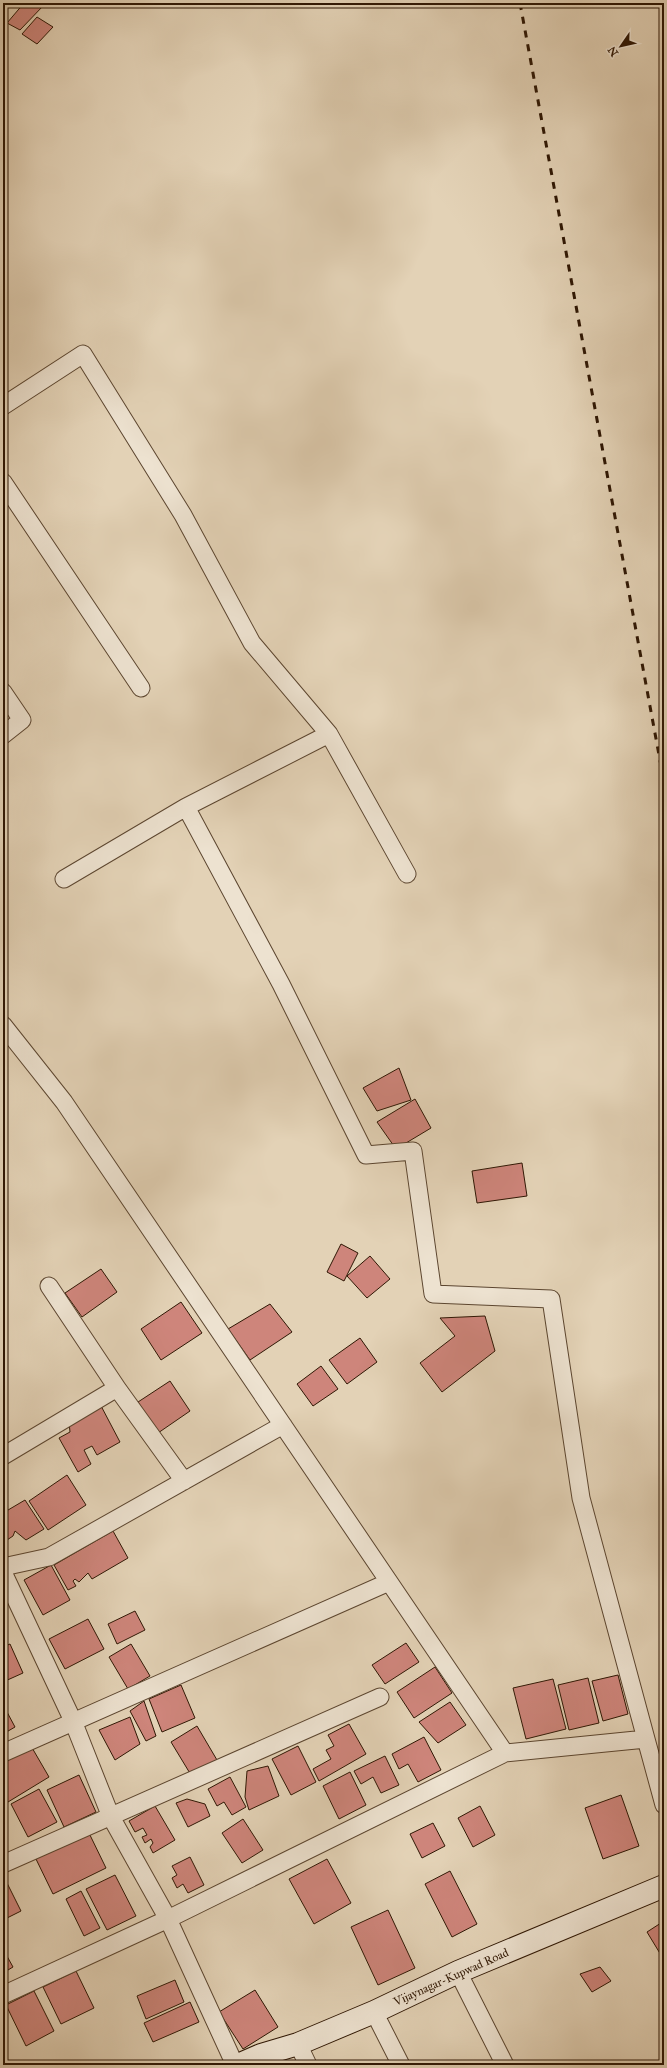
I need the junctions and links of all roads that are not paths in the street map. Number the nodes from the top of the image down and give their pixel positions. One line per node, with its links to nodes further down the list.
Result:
1 (3, 406): 5 (street)
2 (3, 482): 3 (street)
3 (142, 688)
4 (3, 692): 6 (street)
5 (329, 734): 7 (street); 8 (street)
6 (3, 735)
7 (186, 807): 9 (street); 21 (street)
8 (407, 874)
9 (64, 879)
10 (3, 1025): 13 (street)
11 (49, 1286): 12 (street)
12 (117, 1388): 14 (street); 15 (street)
13 (283, 1425): 15 (street); 18 (street)
14 (3, 1456)
15 (184, 1481): 16 (street)
16 (3, 1567)
17 (3, 1572): 20 (street)
18 (389, 1582): 20 (street); 23 (street)
19 (380, 1697): 25 (street)
20 (73, 1721): 22 (street); 25 (street)
21 (646, 1739): 23 (street); 24 (street)
22 (3, 1753)
23 (505, 1753): 28 (street)
24 (664, 1805)
25 (111, 1817): 26 (street); 28 (street)
26 (3, 1864)
27 (664, 1886): 29 (street, Vijaynagar-Kupwad Road)
28 (168, 1919): 30 (street); 33 (street)
29 (458, 1972): 31 (street, Vijaynagar-Kupwad Road); 36 (street)
30 (3, 1995)
31 (374, 2012): 32 (street, Vijaynagar-Kupwad Road); 35 (street)
32 (298, 2044): 33 (street, Vijaynagar-Kupwad Road); 34 (street)
33 (237, 2065)
34 (308, 2065)
35 (401, 2065)
36 (505, 2065)

